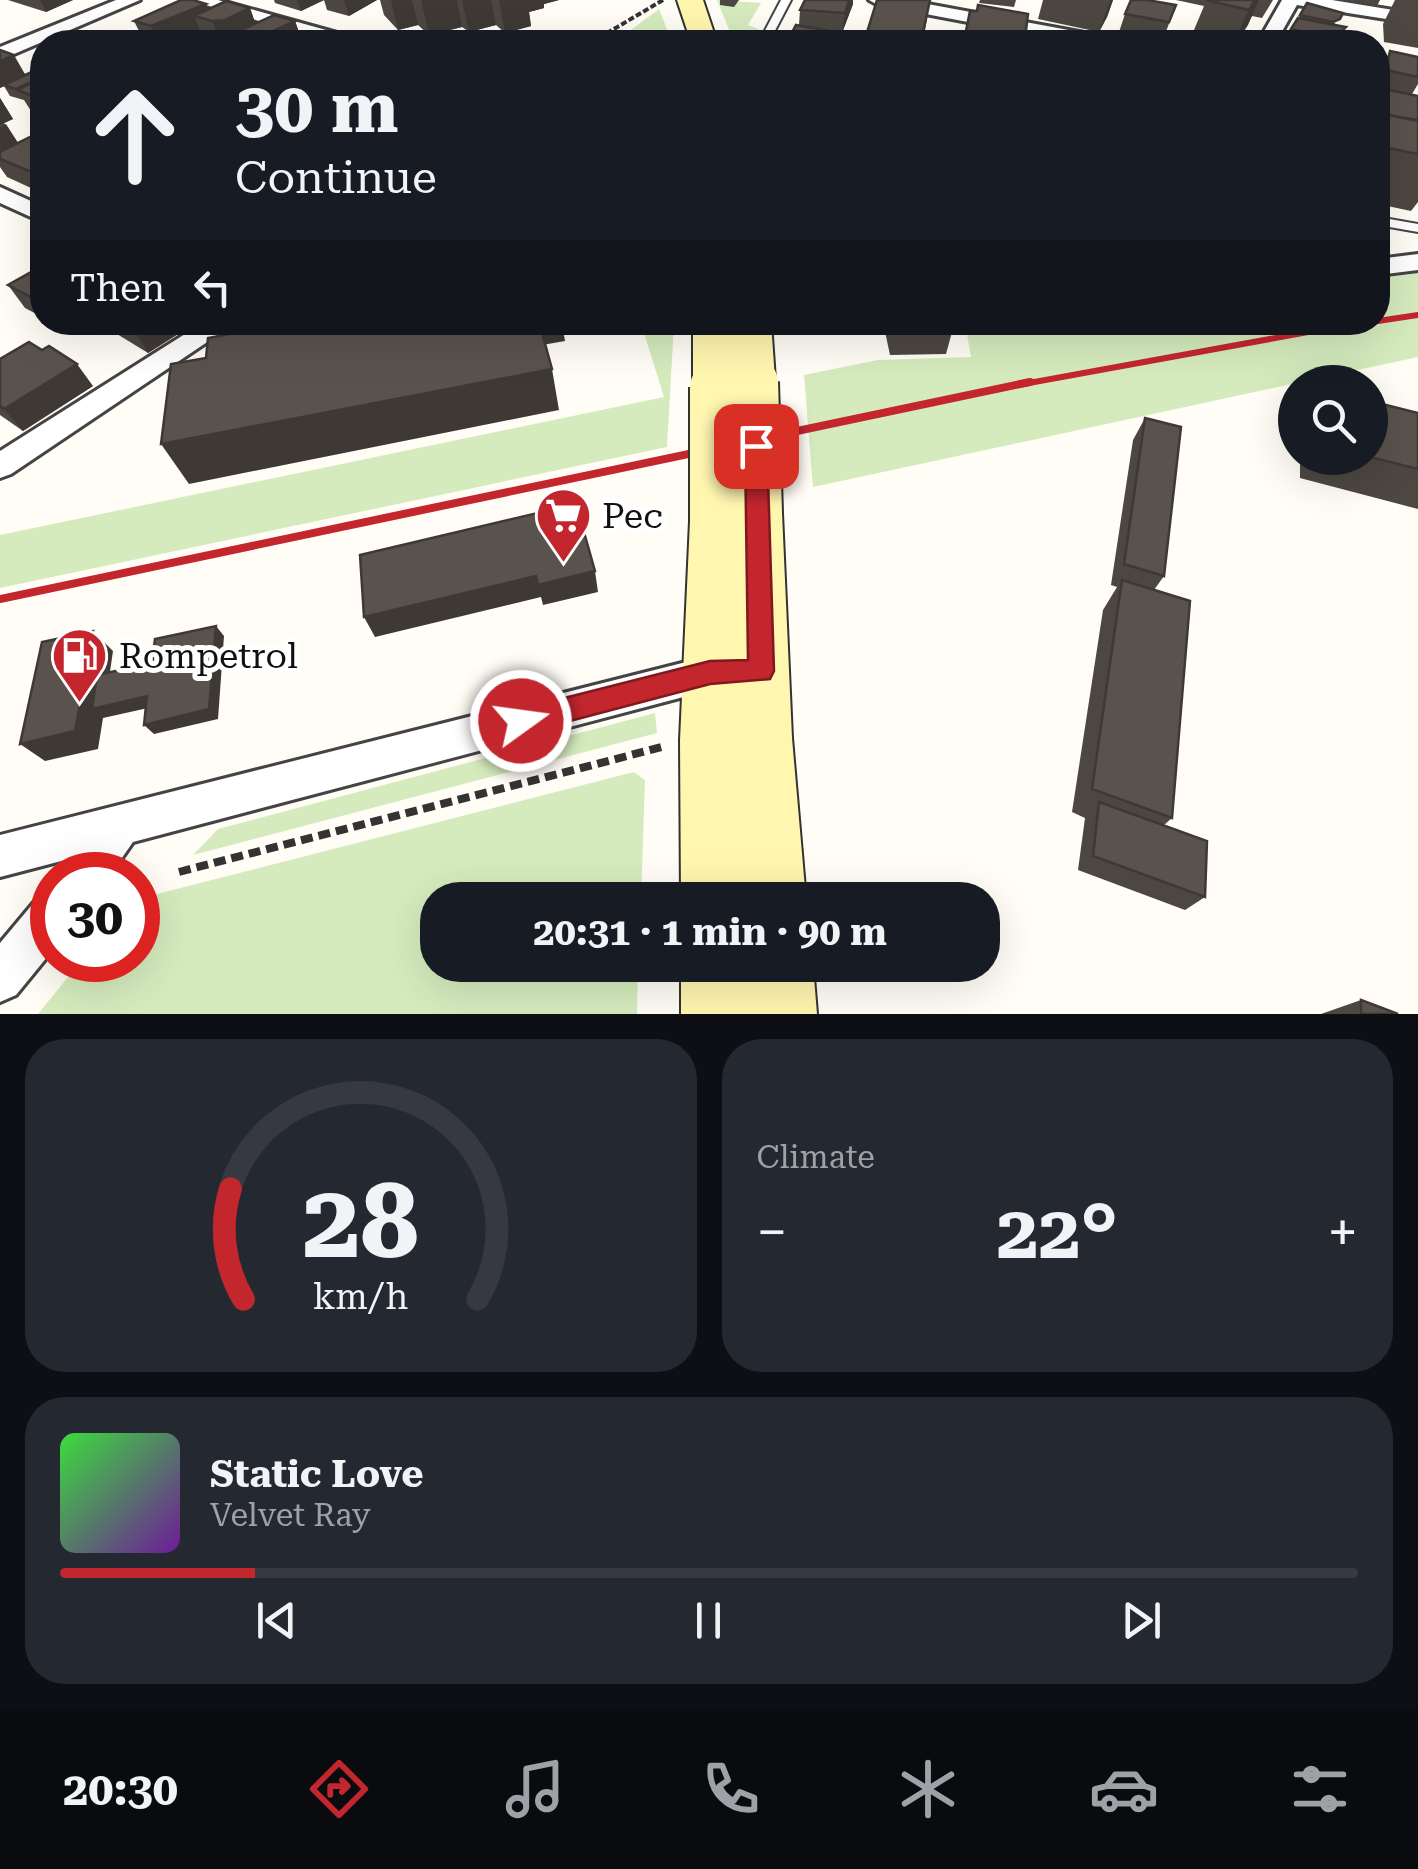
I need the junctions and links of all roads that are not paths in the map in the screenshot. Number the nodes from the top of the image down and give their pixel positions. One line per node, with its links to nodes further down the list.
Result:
1 (131, 0): 10 (street)
2 (198, 0): 9 (street)
3 (690, 0): 13 (street)
4 (786, 0): 14 (lane)
5 (878, 0): 7 (street)
6 (1295, 0): 8 (street); 16 (street)
7 (949, 13): 15 (street)
8 (1418, 19)
9 (284, 24): 11 (street); 12 (street)
10 (58, 30)
11 (272, 30)
12 (305, 30)
13 (700, 30)
14 (770, 30)
15 (1038, 30)
16 (1275, 30)
17 (30, 42): 18 (street)
18 (0, 54)
19 (1390, 102): 20 (street)
20 (1418, 108)
21 (0, 194): 22 (street)
22 (30, 208)
23 (1390, 223): 24 (lane)
24 (1418, 228)
25 (1418, 262): 26 (street)
26 (1390, 266)
27 (204, 335): 31 (street)
28 (717, 335): 30 (street)
29 (747, 335): 30 (street)
30 (734, 384): 32 (street, bridge)
31 (0, 466)
32 (735, 672): 33 (street); 36 (street); 37 (street)
33 (120, 824): 34 (street); 35 (street)
34 (100, 852)
35 (0, 856)
36 (715, 882)
37 (771, 882)
38 (30, 942): 39 (street)
39 (0, 978)
40 (715, 982): 42 (street)
41 (780, 982): 43 (street)
42 (716, 1014)
43 (782, 1014)

